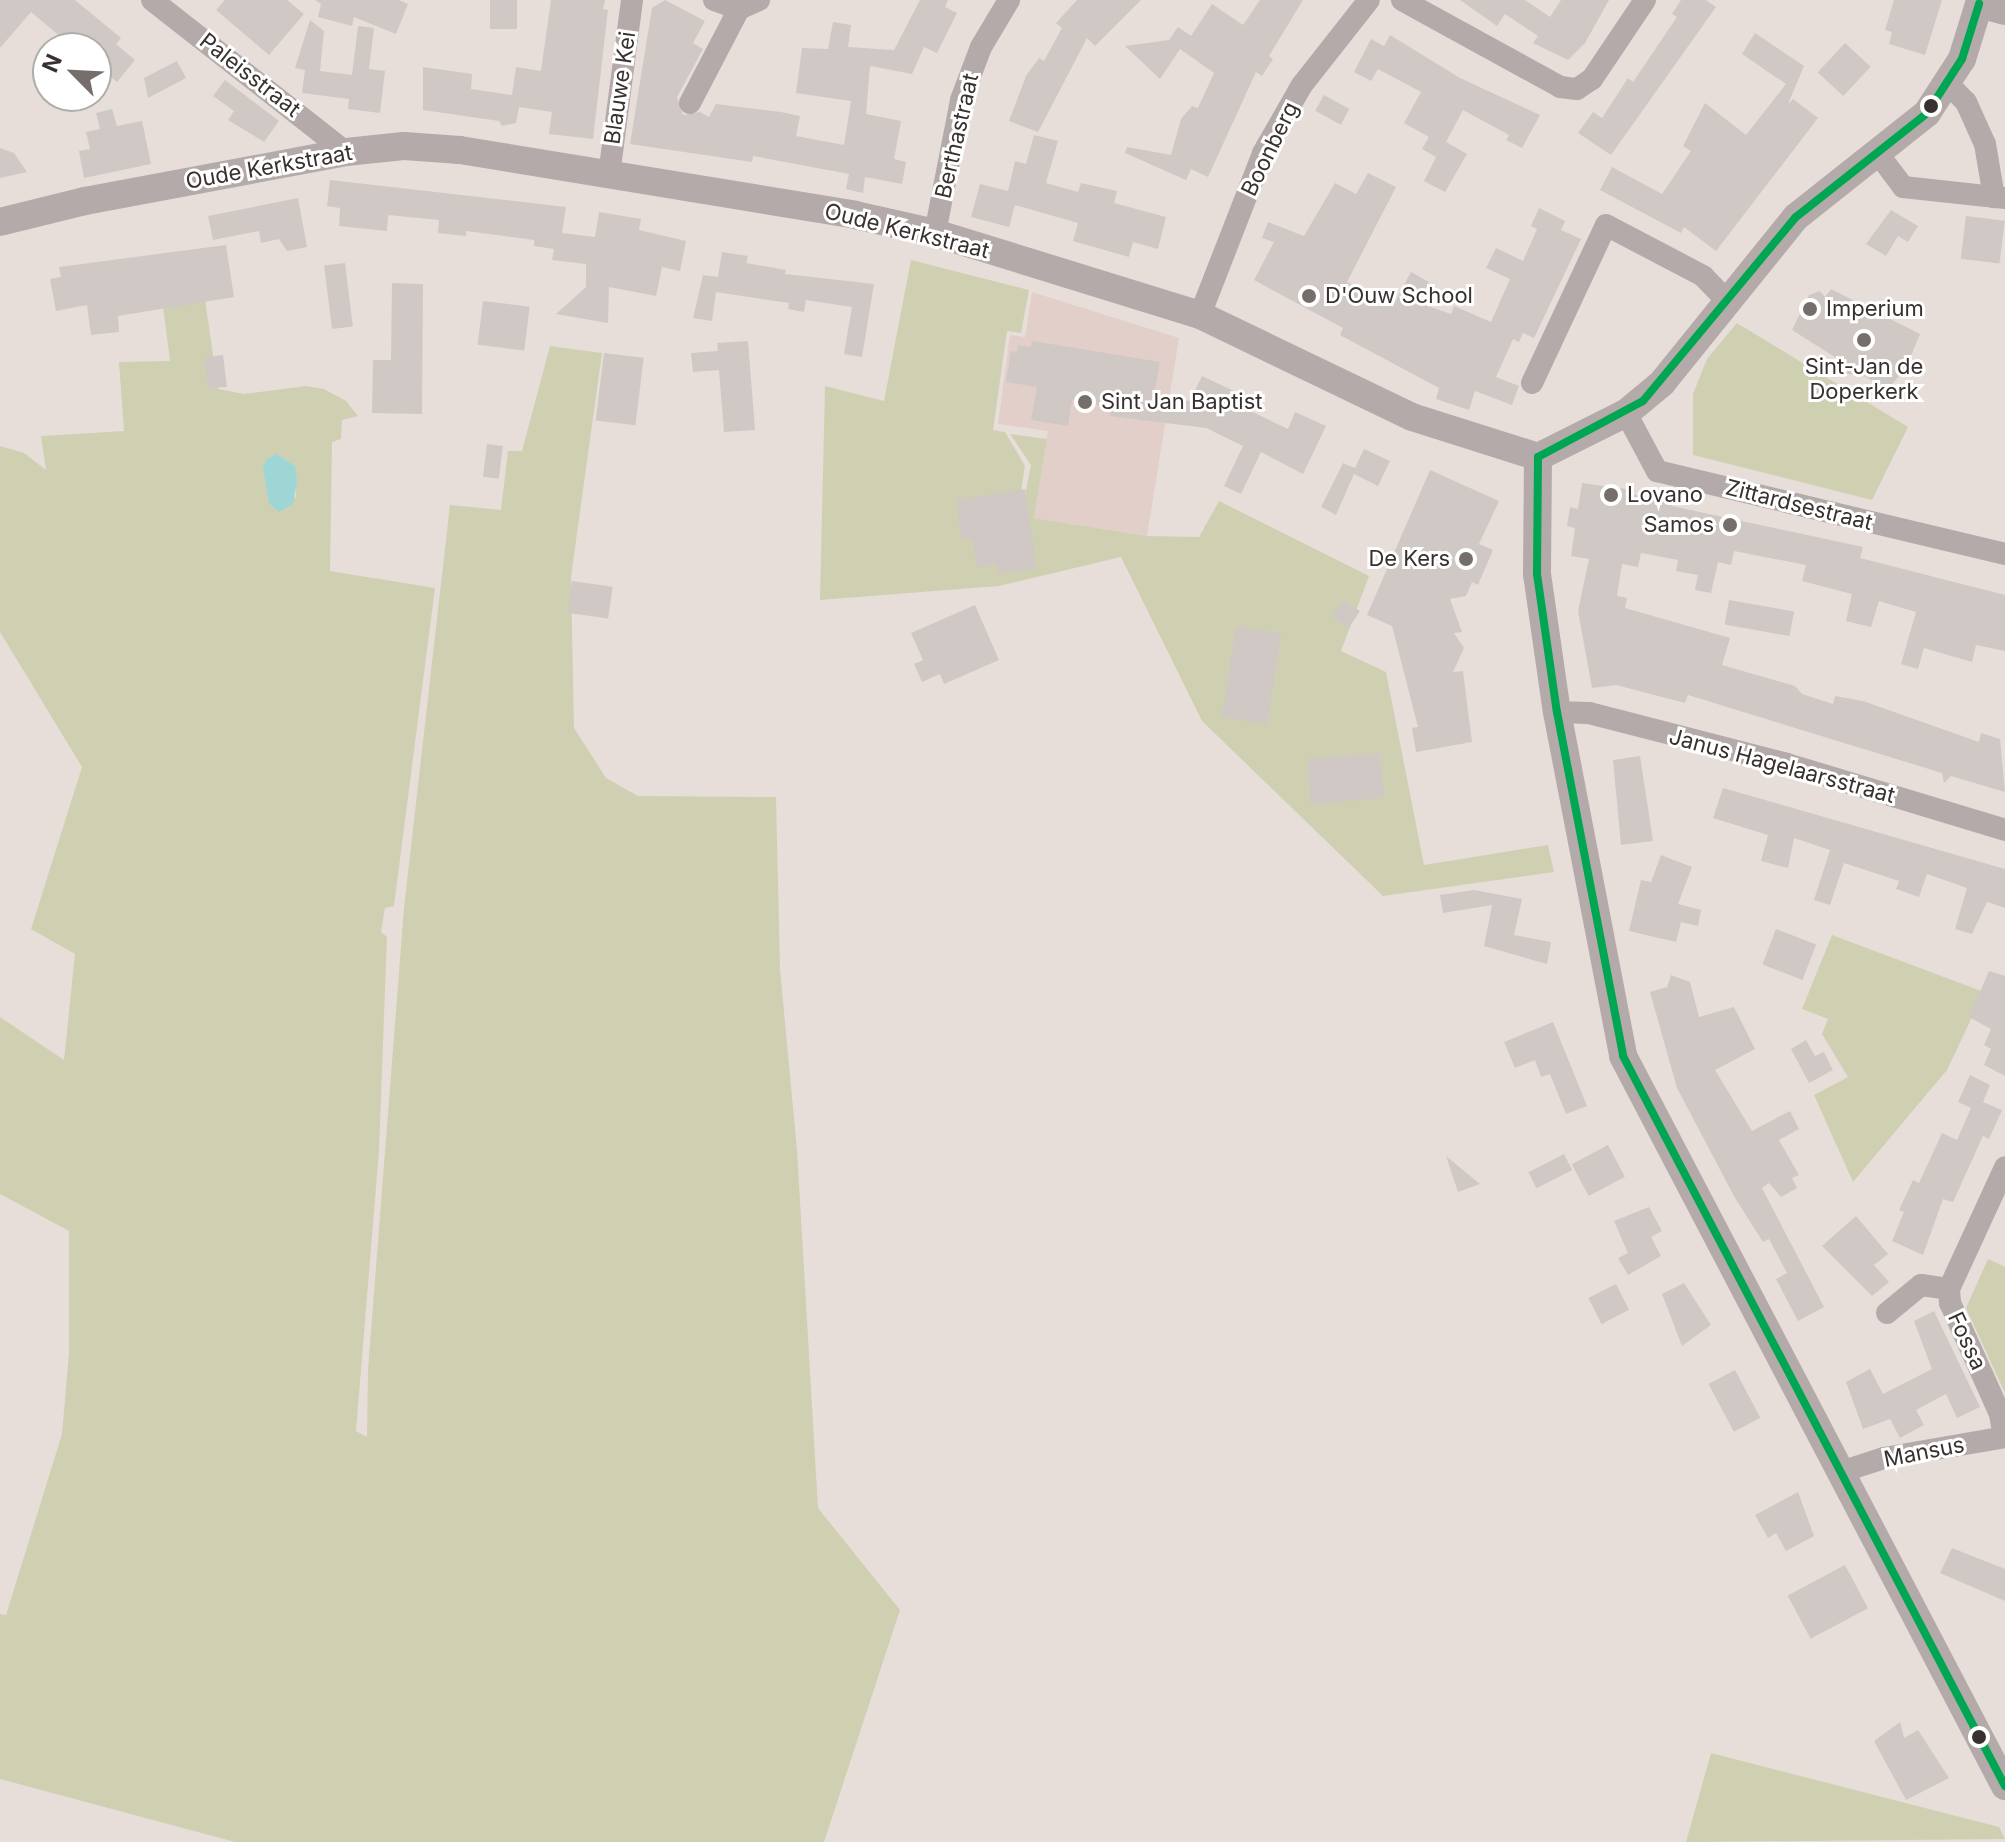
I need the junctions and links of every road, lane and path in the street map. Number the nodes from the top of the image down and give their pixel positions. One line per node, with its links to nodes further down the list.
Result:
1 (152, 0): 12 (street, Paleisstraat)
2 (632, 0): 14 (street, Blauwe Kei)
3 (714, 0): 8 (street)
4 (1008, 0): 17 (street, Berthastraat)
5 (1369, 0): 19 (street, Boonberg)
6 (1402, 0): 7 (street)
7 (1645, 0)
8 (749, 5): 11 (street)
9 (1988, 5): 10 (street)
10 (1948, 84): 13 (street); 15 (street)
11 (690, 103)
12 (346, 152): 14 (street, Oude Kerkstraat); 16 (street, Oude Kerkstraat)
13 (1879, 155): 15 (street); 18 (street)
14 (609, 175): 17 (street, Oude Kerkstraat)
15 (1999, 198)
16 (0, 222)
17 (935, 233): 19 (street, Oude Kerkstraat)
18 (1727, 301): 20 (street); 21 (street)
19 (1200, 315): 22 (street, Oude Kerkstraat)
20 (1532, 383)
21 (1626, 413): 22 (street); 23 (street, Zittardsestraat)
22 (1538, 457): 24 (street)
23 (2004, 552)
24 (1557, 712): 25 (street, Janus Hagelaarsstraat); 30 (street)
25 (2005, 830)
26 (2005, 1167): 27 (street, Fossa)
27 (1949, 1289): 28 (street, Fossa); 29 (street, Fossa)
28 (1887, 1313)
29 (2004, 1437): 30 (street, Mansus)
30 (1844, 1471): 31 (street)
31 (2005, 1786)

